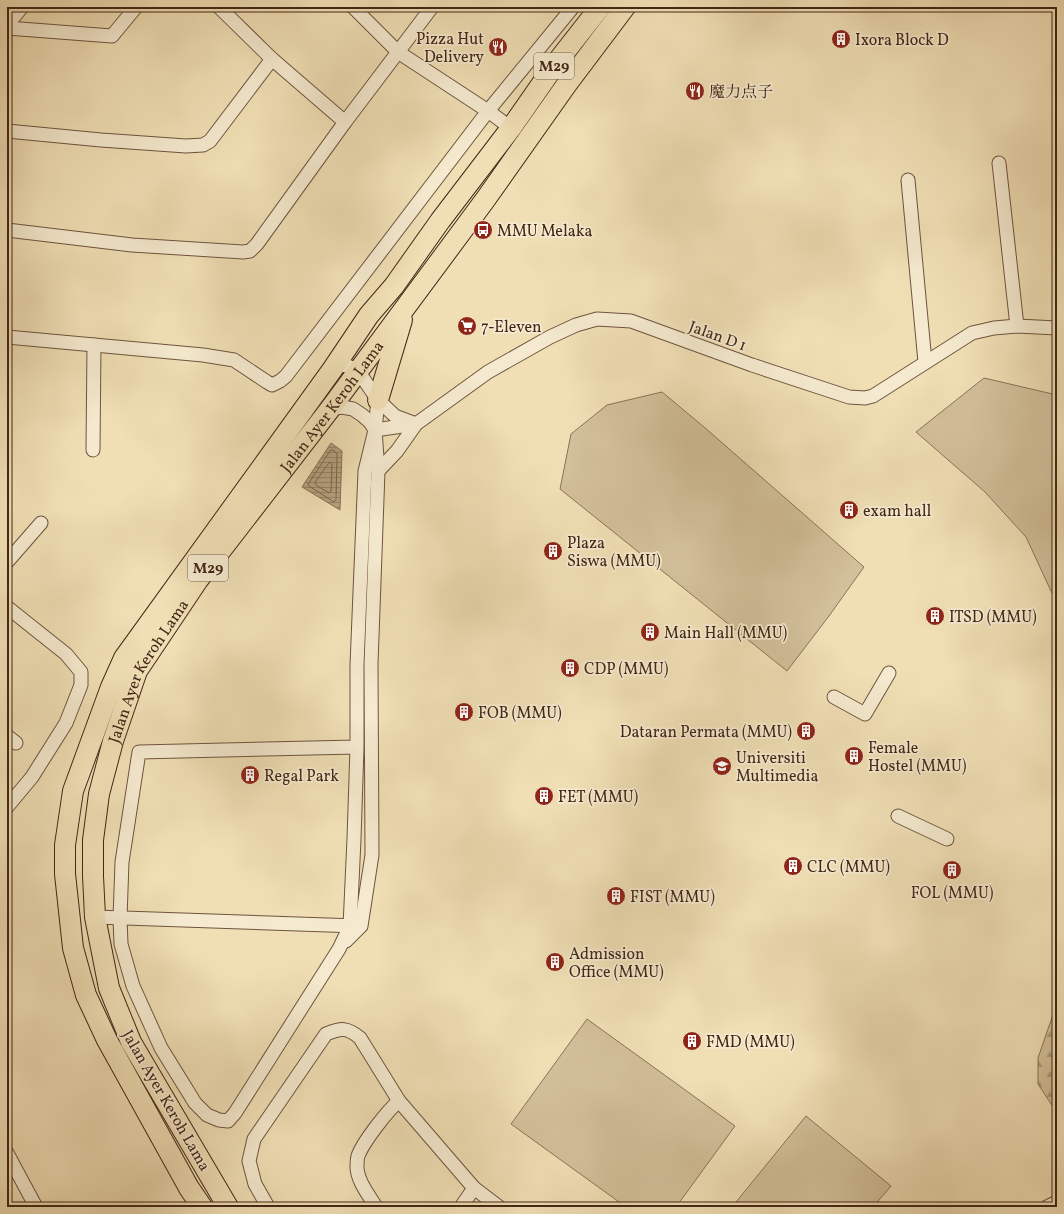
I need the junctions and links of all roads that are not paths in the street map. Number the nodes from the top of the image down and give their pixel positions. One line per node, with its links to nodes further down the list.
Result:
1 (22, 7): 9 (street)
2 (136, 7): 9 (street)
3 (219, 7): 11 (street)
4 (353, 7): 10 (street)
5 (432, 7): 10 (street)
6 (573, 7): 13 (street)
7 (600, 7): 15 (main road, Jalan Ayer Keroh Lama / M29)
8 (625, 7): 12 (main road, Jalan Ayer Keroh Lama / M29)
9 (7, 27)
10 (398, 52): 13 (street); 14 (street)
11 (272, 59): 14 (street); 16 (street)
12 (568, 84): 15 (main road); 19 (main road, Jalan Ayer Keroh Lama / M29)
13 (488, 111): 15 (street); 25 (street)
14 (345, 122): 20 (street)
15 (511, 128): 19 (main road); 27 (main road, Jalan Ayer Keroh Lama / M29)
16 (7, 132)
17 (998, 163): 22 (street)
18 (908, 180): 26 (street)
19 (485, 200): 21 (main road, Jalan Ayer Keroh Lama / M29)
20 (7, 230)
21 (406, 306): 28 (main road, Jalan Ayer Keroh Lama / M29); 29 (main road)
22 (1017, 326): 23 (street, Jalan D 1); 26 (street, Jalan D 1)
23 (1057, 328)
24 (7, 337): 25 (street)
25 (94, 345): 33 (street)
26 (926, 362): 31 (street, Jalan D 1)
27 (332, 370): 28 (street); 47 (main road, Jalan Ayer Keroh Lama / M29)
28 (358, 371): 29 (street); 30 (main road, Jalan Ayer Keroh Lama / M29)
29 (378, 400): 31 (street); 32 (street)
30 (330, 409): 32 (street); 44 (main road, Jalan Ayer Keroh Lama / M29)
31 (416, 424): 32 (street, Jalan D 1); 34 (street)
32 (375, 430): 34 (street); 40 (street)
33 (93, 450)
34 (378, 471): 46 (street)
35 (41, 523): 36 (street)
36 (7, 562)
37 (7, 607): 41 (street)
38 (889, 673): 39 (street)
39 (834, 697)
40 (357, 747): 45 (street); 46 (street)
41 (7, 807)
42 (898, 816): 43 (street)
43 (947, 839)
44 (95, 917): 45 (street); 47 (main road); 56 (main road, Jalan Ayer Keroh Lama / M29)
45 (120, 918): 46 (street); 46 (street)
46 (355, 926)
47 (73, 948): 50 (main road, Jalan Ayer Keroh Lama / M29)
48 (399, 1101): 51 (street); 57 (street); 58 (street)
49 (7, 1153): 53 (street)
50 (188, 1188): 54 (main road); 55 (main road, Jalan Ayer Keroh Lama / M29)
51 (474, 1188): 59 (street); 60 (street)
52 (1057, 1202): 61 (street)
53 (36, 1207)
54 (196, 1207)
55 (202, 1207)
56 (228, 1207)
57 (268, 1207)
58 (376, 1207)
59 (461, 1207)
60 (499, 1207)
61 (1047, 1207)

